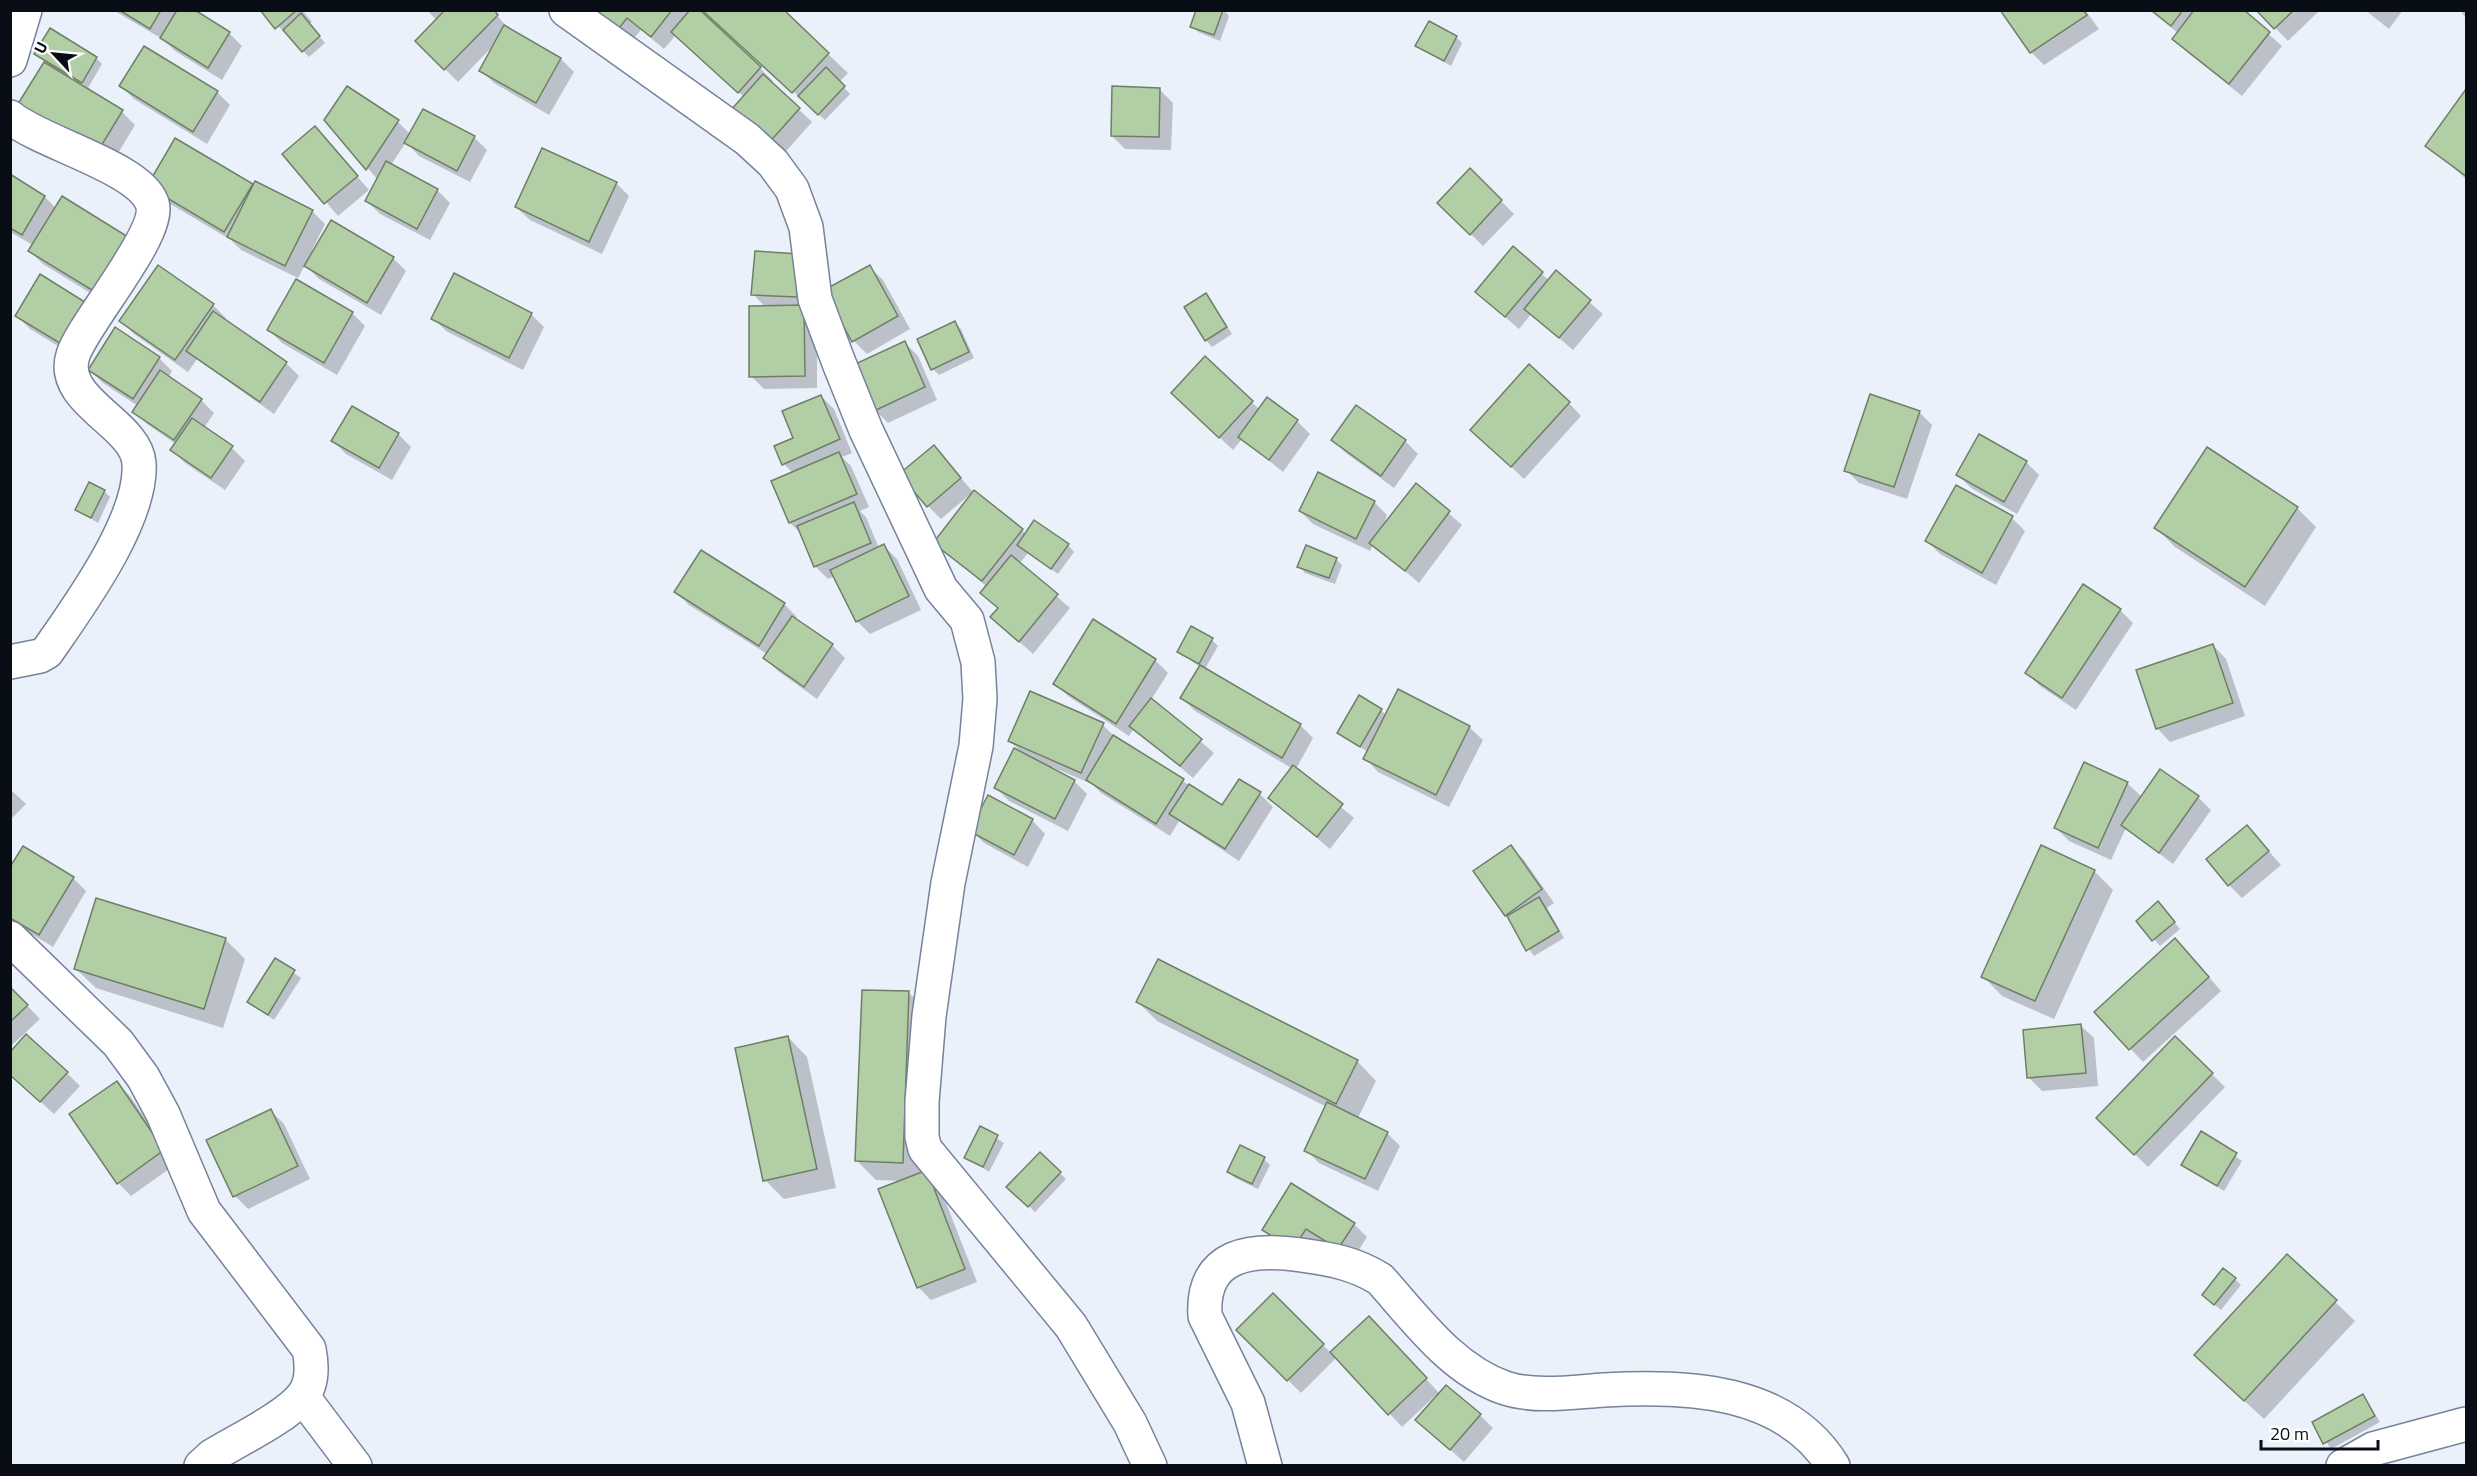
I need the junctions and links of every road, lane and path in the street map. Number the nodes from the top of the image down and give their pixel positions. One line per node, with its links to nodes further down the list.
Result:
1 (25, 10): 3 (street)
2 (566, 10): 11 (street)
3 (10, 60)
4 (10, 117): 5 (street)
5 (10, 662)
6 (10, 938): 7 (street)
7 (303, 1397): 9 (street); 10 (street)
8 (2466, 1424): 14 (street)
9 (201, 1466)
10 (356, 1466)
11 (1150, 1466)
12 (1265, 1466): 13 (street)
13 (1833, 1466)
14 (2343, 1466)

